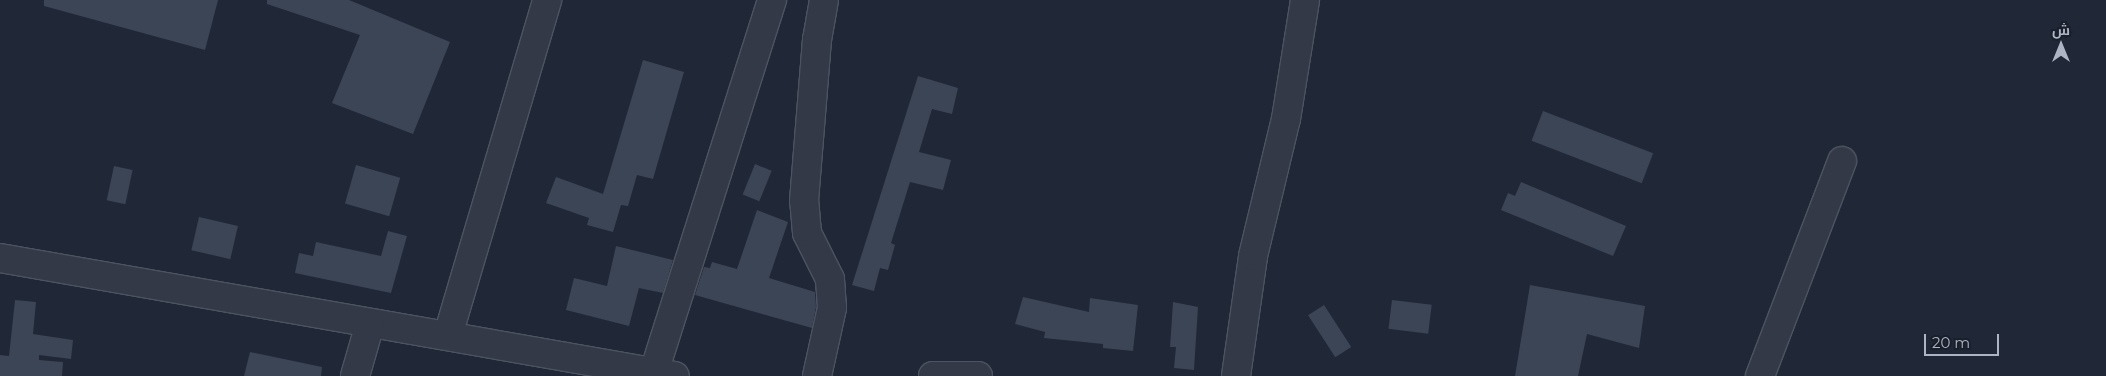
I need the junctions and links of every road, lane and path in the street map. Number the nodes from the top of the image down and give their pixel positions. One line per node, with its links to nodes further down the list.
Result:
1 (547, 0): 8 (street)
2 (772, 0): 10 (street)
3 (824, 0): 12 (street)
4 (1305, 0): 15 (street)
5 (1842, 161): 16 (street)
6 (0, 258): 7 (street)
7 (370, 324): 8 (street); 11 (street)
8 (448, 335): 9 (street)
9 (550, 366): 10 (street)
10 (664, 374)
11 (355, 376)
12 (817, 376)
13 (933, 376): 14 (street)
14 (968, 376)
15 (1236, 376)
16 (1760, 376)

